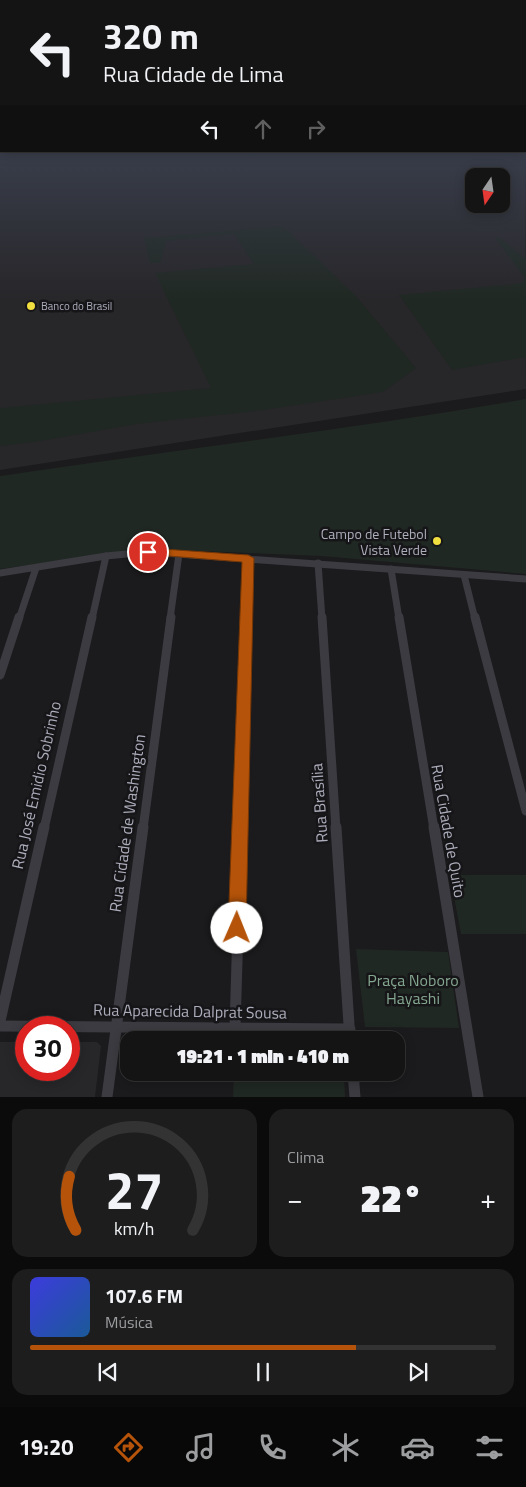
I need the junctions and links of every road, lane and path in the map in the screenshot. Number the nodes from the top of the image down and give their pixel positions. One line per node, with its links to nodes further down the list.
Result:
1 (179, 554): 2 (street); 3 (street); 14 (street, Rua Cidade de Washington)
2 (106, 556): 5 (street); 12 (street, Rua José Emidio Sobrinho)
3 (248, 558): 4 (street); 15 (street)
4 (318, 563): 6 (street); 17 (street, Rua Brasília)
5 (36, 568): 7 (street); 10 (street)
6 (391, 569): 8 (street); 21 (street, Rua Cidade de Quito)
7 (0, 574)
8 (464, 575): 9 (street); 11 (street)
9 (526, 579)
10 (0, 675)
11 (526, 811)
12 (0, 1021)
13 (0, 1026): 14 (street, Rua Aparecida Dalprat Sousa)
14 (116, 1027): 15 (street, Rua Aparecida Dalprat Sousa); 19 (street, Rua Cidade de Washington)
15 (235, 1028): 16 (street, Rua Aparecida Dalprat Sousa)
16 (284, 1031)
17 (350, 1031)
18 (353, 1081): 20 (street)
19 (107, 1097)
20 (354, 1097)
21 (478, 1097)

